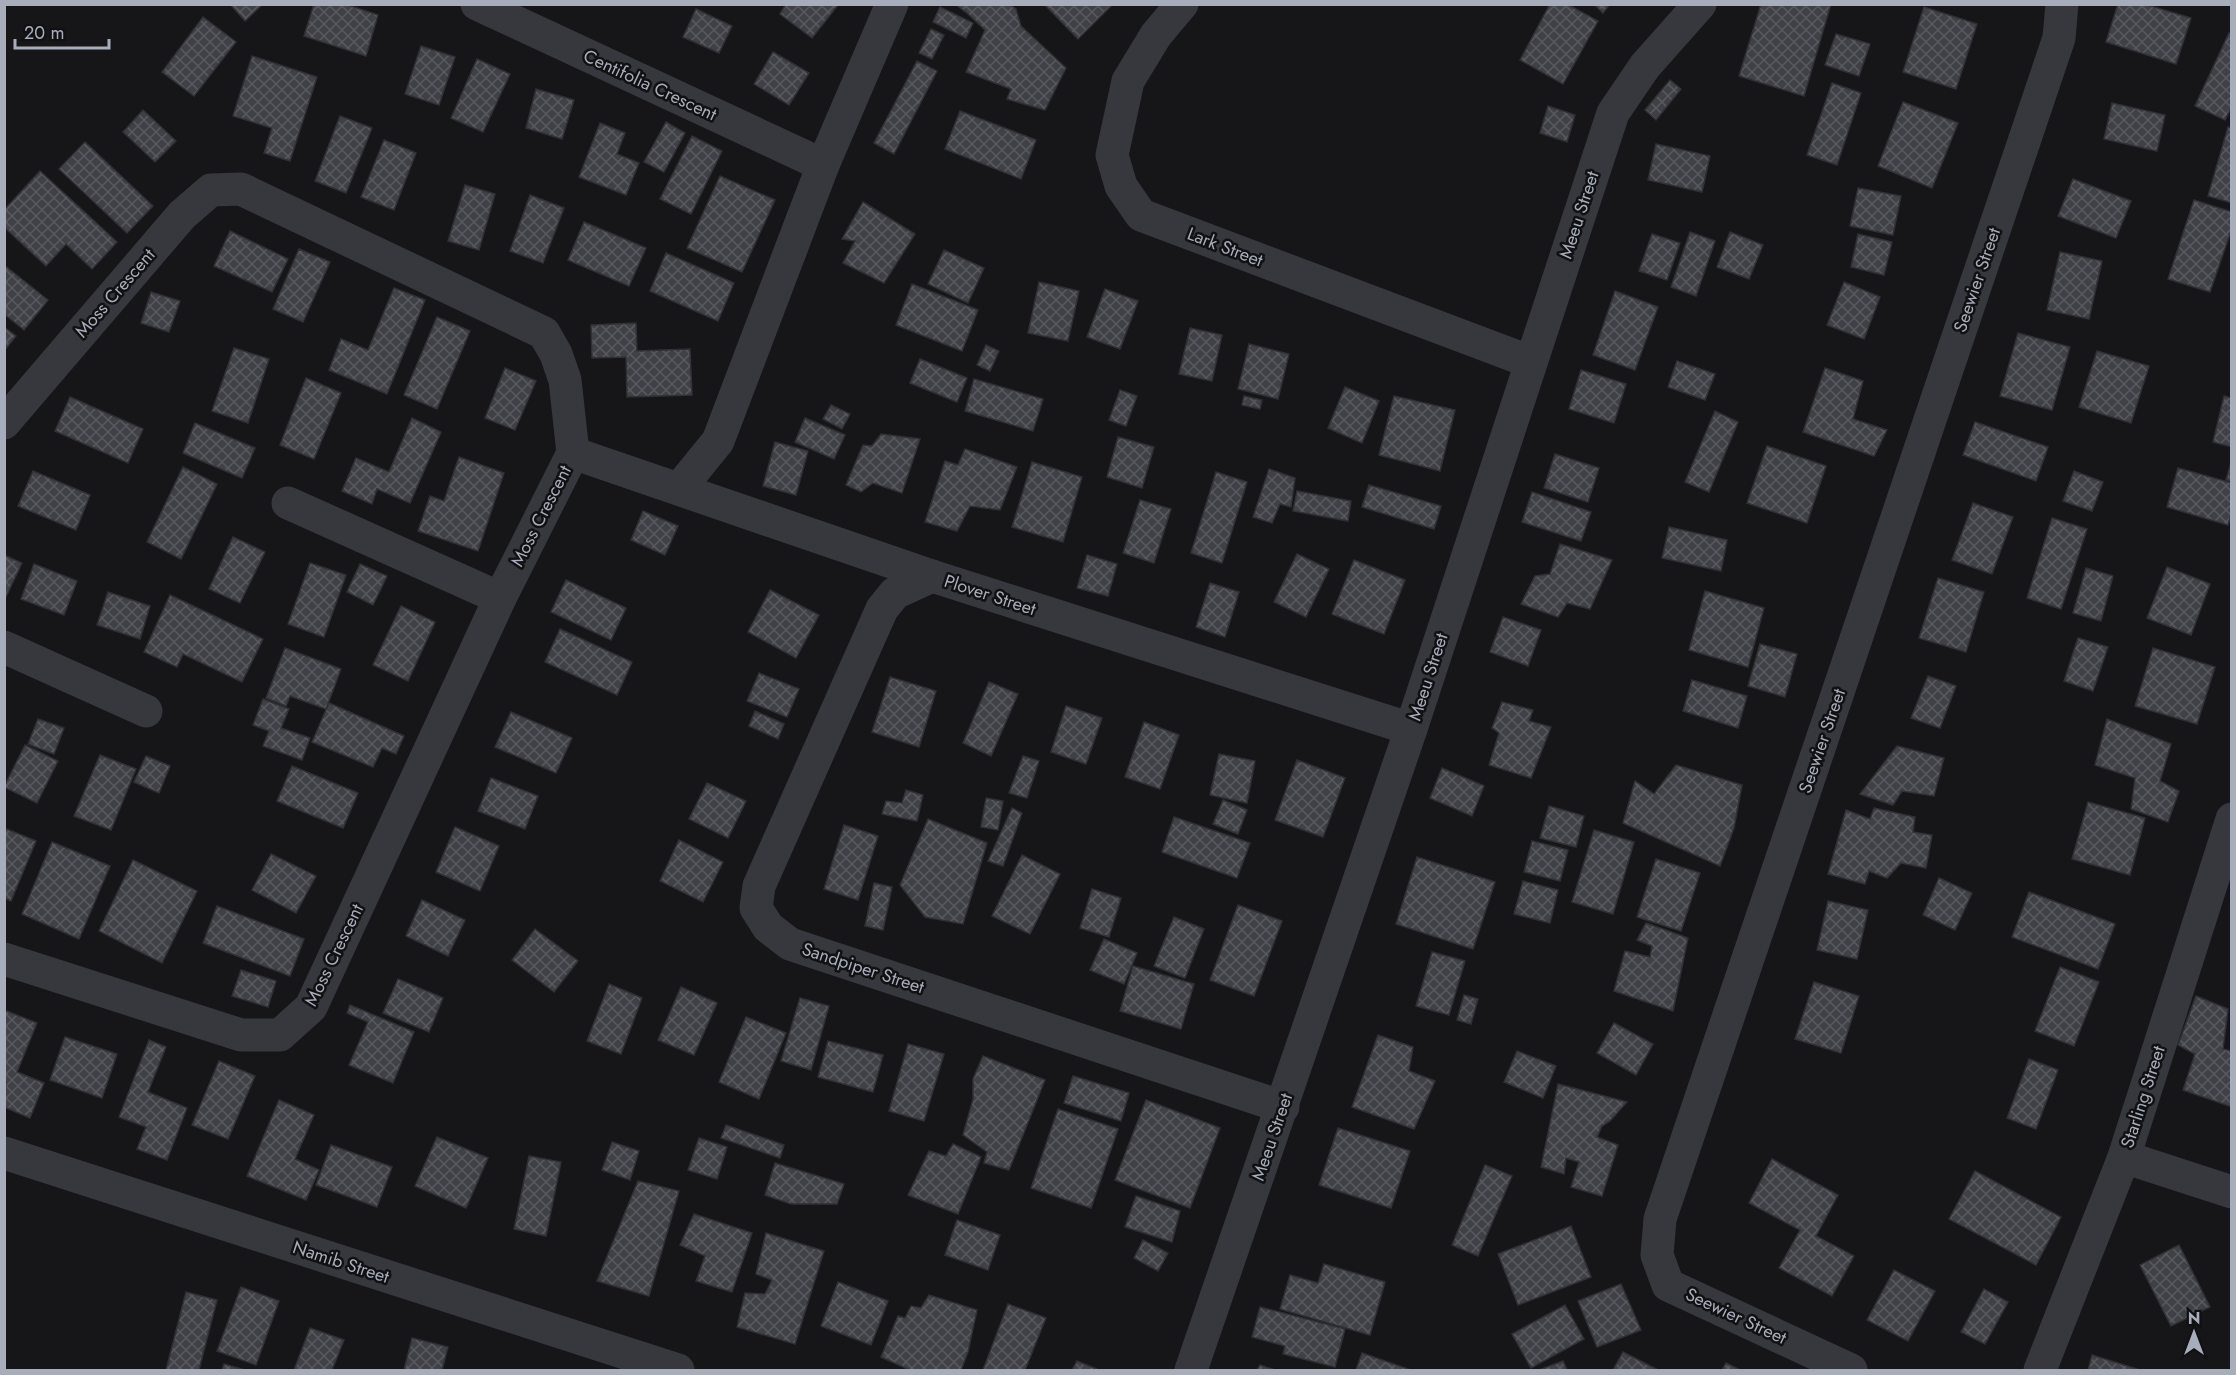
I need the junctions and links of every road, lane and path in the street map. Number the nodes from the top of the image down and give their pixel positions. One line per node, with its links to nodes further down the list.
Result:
1 (477, 4): 6 (street, Centifolia Crescent)
2 (892, 4): 6 (street)
3 (1182, 4): 7 (street, Lark Street)
4 (1700, 4): 7 (street, Meeu Street)
5 (2062, 4): 25 (street, Seewier Street)
6 (823, 165): 10 (street)
7 (1531, 363): 16 (street, Meeu Street)
8 (4, 423): 9 (street, Moss Crescent)
9 (573, 453): 10 (street, Plover Street); 13 (street, Moss Crescent)
10 (678, 489): 12 (street, Plover Street)
11 (288, 503): 13 (street)
12 (932, 576): 16 (street, Plover Street); 19 (street, Sandpiper Street)
13 (500, 598): 18 (street, Moss Crescent)
14 (4, 647): 15 (street)
15 (146, 711)
16 (1411, 729): 19 (street, Meeu Street)
17 (2232, 819): 21 (street, Starling Street)
18 (4, 960)
19 (1283, 1107): 24 (street, Meeu Street)
20 (4, 1153): 23 (street, Namib Street)
21 (2124, 1157): 22 (street); 26 (street, Starling Street)
22 (2232, 1192)
23 (678, 1371)
24 (1191, 1371)
25 (1851, 1371)
26 (2040, 1371)

